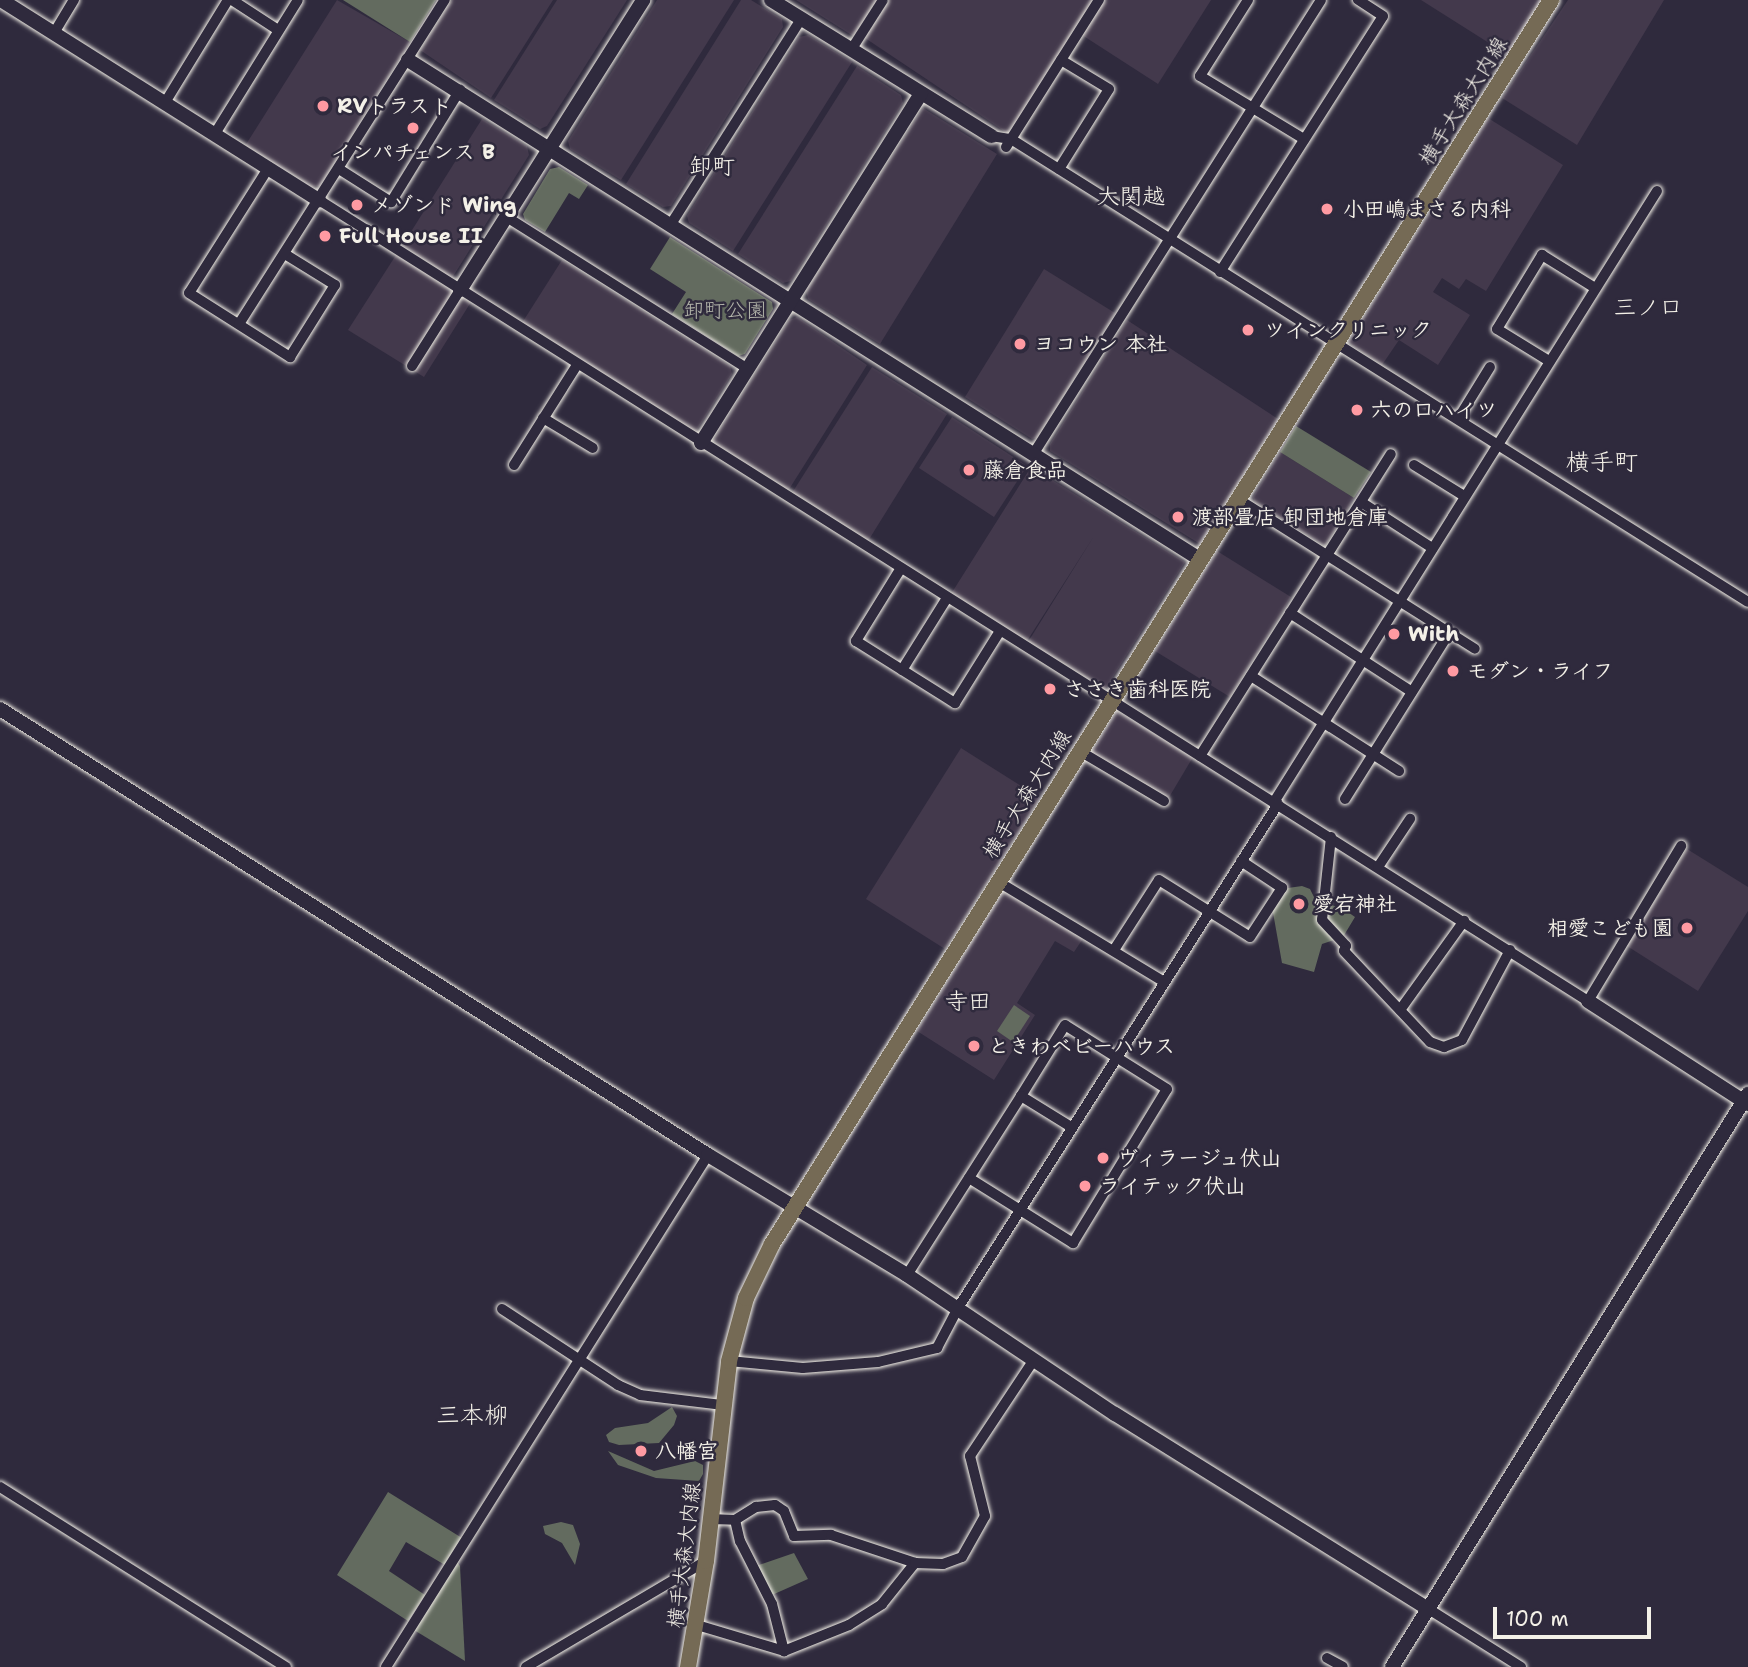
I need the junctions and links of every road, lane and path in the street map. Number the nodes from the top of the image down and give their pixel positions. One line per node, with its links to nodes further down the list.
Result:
1 (75, 0): 16 (street)
2 (230, 0): 15 (street); 22 (street)
3 (298, 0): 15 (street)
4 (445, 0): 18 (street)
5 (643, 0): 28 (street)
6 (771, 0): 14 (street)
7 (883, 0): 17 (street)
8 (1099, 0): 19 (street)
9 (1248, 0): 23 (street)
10 (1321, 0): 23 (street)
11 (1358, 0): 26 (street)
12 (1551, 0): 43 (main road, 横手大森大内線)
13 (4, 1): 16 (street)
14 (801, 19): 17 (street); 35 (street)
15 (278, 30): 24 (street)
16 (54, 33): 22 (street)
17 (851, 50): 21 (street)
18 (408, 60): 20 (street); 30 (street)
19 (1061, 60): 27 (street); 31 (street)
20 (460, 90): 28 (street); 30 (street)
21 (920, 93): 25 (street); 41 (street)
22 (166, 101): 24 (street)
23 (1254, 109): 26 (street); 36 (street)
24 (216, 132): 29 (street)
25 (991, 136): 27 (street)
26 (1304, 139): 38 (street)
27 (1008, 143): 31 (street)
28 (550, 146): 34 (street); 35 (street)
29 (269, 167): 33 (street); 42 (street)
30 (339, 169): 33 (street)
31 (1059, 169): 36 (street)
32 (1657, 191): 39 (street)
33 (319, 200): 37 (street); 40 (street)
34 (505, 216): 40 (street); 48 (street)
35 (671, 224): 41 (street)
36 (1172, 240): 38 (street); 54 (street)
37 (285, 254): 42 (street); 42 (street)
38 (1220, 272): 43 (street)
39 (1595, 288): 44 (street); 44 (street)
40 (460, 290): 45 (street); 46 (street)
41 (791, 300): 48 (street); 54 (street)
42 (239, 324)
43 (1336, 343): 50 (street); 59 (main road, 横手大森大内線)
44 (1549, 361): 52 (street)
45 (577, 365): 49 (street); 51 (street)
46 (412, 366)
47 (1490, 367): 50 (street)
48 (746, 368): 51 (street)
49 (544, 418): 53 (street); 56 (street)
50 (1458, 419): 52 (street)
51 (701, 443): 64 (street)
52 (1497, 444): 58 (street); 67 (street)
53 (593, 448)
54 (1034, 453): 63 (street)
55 (1391, 454): 60 (street)
56 (514, 465)
57 (1414, 465): 58 (street)
58 (1464, 496): 61 (street)
59 (1238, 499): 62 (street); 63 (main road, 横手大森大内線)
60 (1361, 502): 61 (street); 62 (street)
61 (1432, 548): 66 (street)
62 (1327, 555): 66 (street); 68 (street)
63 (1201, 560): 76 (main road, 横手大森大内線)
64 (901, 568): 65 (street); 73 (street)
65 (947, 598): 69 (street); 73 (street)
66 (1399, 601): 70 (street); 72 (street)
67 (1748, 602)
68 (1290, 613): 72 (street); 74 (street)
69 (1000, 631): 73 (street); 76 (street)
70 (1450, 632): 71 (street); 75 (street)
71 (1475, 649)
72 (1362, 660): 75 (street); 78 (street)
73 (902, 670)
74 (1251, 676): 78 (street); 81 (street)
75 (1412, 692): 80 (street)
76 (1110, 699): 79 (main road, 横手大森大内線); 81 (street)
77 (0, 709): 103 (street)
78 (1323, 722): 80 (street); 85 (street)
79 (1078, 750): 84 (street); 91 (main road, 横手大森大内線)
80 (1373, 754): 82 (street); 83 (street)
81 (1200, 756): 85 (street)
82 (1399, 771)
83 (1345, 799)
84 (1164, 801)
85 (1276, 803): 87 (street); 89 (street)
86 (1409, 819): 90 (street)
87 (1331, 837): 90 (street); 98 (street)
88 (1681, 846): 97 (street)
89 (1241, 861): 92 (street); 92 (street)
90 (1378, 867): 93 (street)
91 (997, 881): 94 (street); 105 (main road, 横手大森大内線)
92 (1209, 911): 94 (street); 96 (street)
93 (1464, 921): 95 (street); 98 (street)
94 (1114, 950): 96 (street)
95 (1510, 950): 97 (street); 98 (street)
96 (1163, 981): 99 (street)
97 (1588, 1001): 101 (street)
98 (1400, 1010)
99 (1116, 1057): 100 (street); 102 (street); 106 (street)
100 (1021, 1096): 102 (street); 104 (street)
101 (1747, 1100): 119 (street)
102 (1071, 1127): 106 (street)
103 (708, 1155): 105 (street); 110 (street)
104 (969, 1178): 106 (street); 107 (street)
105 (793, 1206): 107 (street); 111 (main road, 横手大森大内線)
106 (1019, 1210): 108 (street)
107 (907, 1275): 108 (street)
108 (958, 1308): 111 (street); 112 (street)
109 (502, 1309): 110 (street)
110 (582, 1358): 113 (street); 124 (street)
111 (729, 1361): 113 (main road, 横手大森大内線)
112 (1033, 1361): 118 (street); 119 (street)
113 (723, 1405): 115 (main road, 横手大森大内線)
114 (0, 1487): 123 (street)
115 (710, 1519): 116 (street); 117 (main road, 横手大森大内線)
116 (735, 1520): 118 (street); 121 (street)
117 (706, 1561): 120 (main road, 横手大森大内線); 125 (street)
118 (915, 1563): 121 (street)
119 (1427, 1608): 128 (street); 129 (street)
120 (697, 1625): 121 (street); 126 (main road, 横手大森大内線)
121 (784, 1651)
122 (1327, 1658): 127 (street)
123 (286, 1667)
124 (386, 1667)
125 (526, 1667)
126 (688, 1667)
127 (1342, 1667)
128 (1392, 1667)
129 (1521, 1667)

